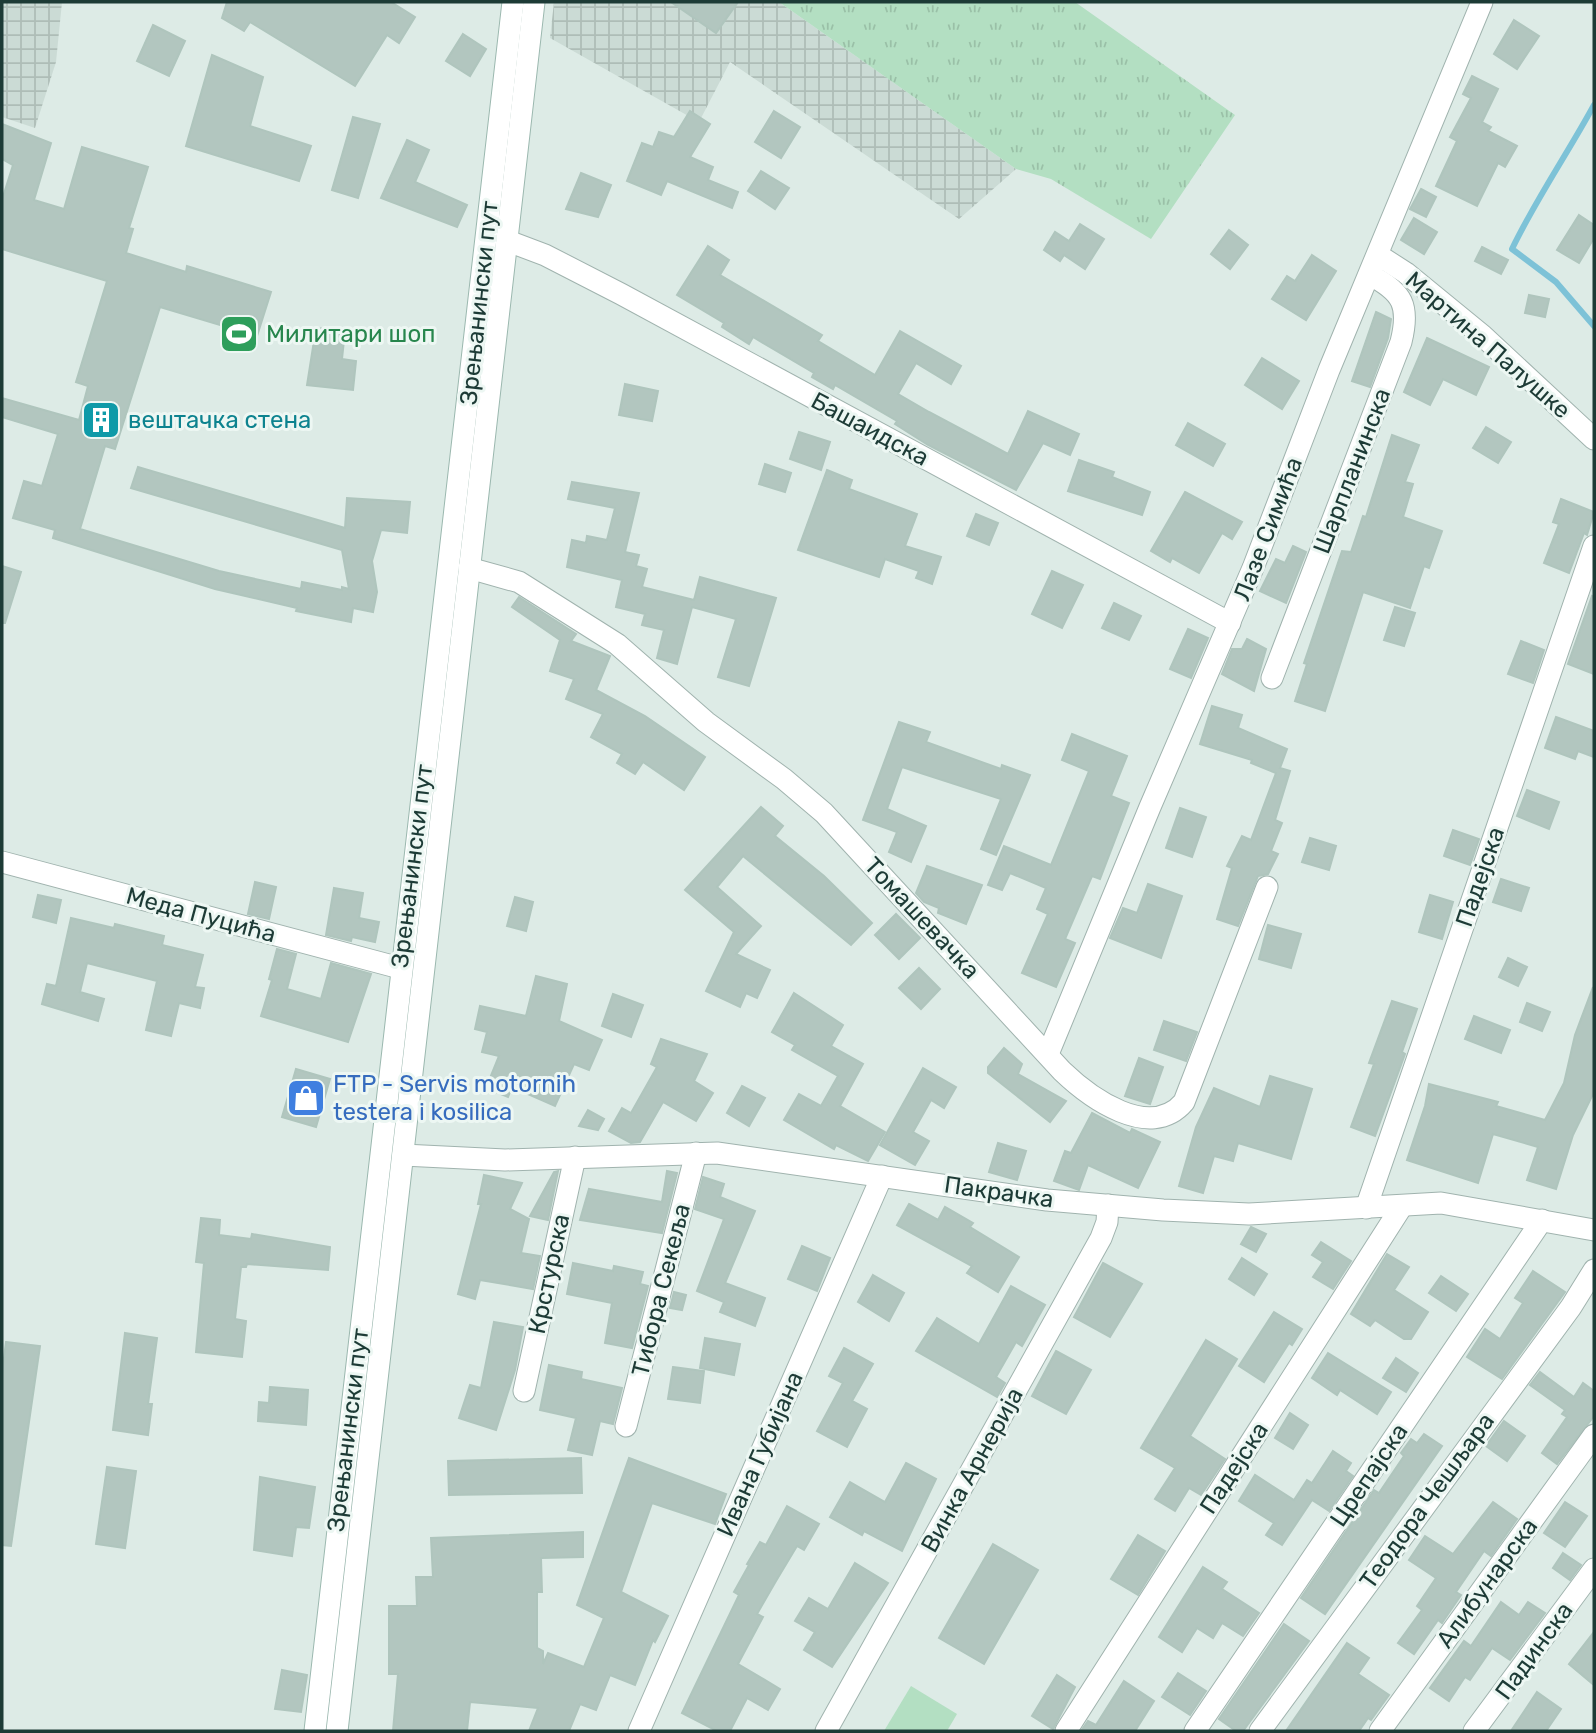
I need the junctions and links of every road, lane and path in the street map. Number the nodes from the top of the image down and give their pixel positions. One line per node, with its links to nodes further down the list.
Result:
1 (513, 2): 13 (street, Зрењанински пут)
2 (534, 2): 4 (street, Зрењанински пут)
3 (1482, 2): 5 (street, Лазе Симића)
4 (508, 241): 8 (street, Зрењанински пут); 9 (street, Башаидска)
5 (1374, 265): 6 (street, Мартина Палушке); 9 (street, Лазе Симића); 10 (street, Шарпланинска)
6 (1594, 439)
7 (1594, 546): 21 (street, Падејска)
8 (469, 568): 14 (street, Томашевачка); 16 (street, Зрењанински пут)
9 (1230, 623): 14 (street, Лазе Симића)
10 (1272, 678)
11 (2, 862): 13 (street, Меда Пуцића)
12 (1267, 887): 14 (street, Томашевачка)
13 (400, 968): 29 (street, Зрењанински пут)
14 (1048, 1054)
15 (696, 1153): 17 (street, Пакрачка); 18 (street, Пакрачка); 26 (street, Тибора Секеља)
16 (403, 1155): 17 (street, Пакрачка); 30 (street, Зрењанински пут)
17 (575, 1157): 25 (street, Крстурска)
18 (882, 1177): 19 (street, Пакрачка); 31 (street, Ивана Губијана)
19 (1108, 1205): 21 (street, Пакрачка); 32 (street, Винка Арнерија)
20 (1402, 1206): 21 (street, Пакрачка); 22 (street, Пакрачка); 33 (street, Падејска)
21 (1366, 1208)
22 (1542, 1220): 23 (street, Пакрачка); 34 (street, Црепајска)
23 (1594, 1230)
24 (1594, 1270): 35 (street, Теодора Чешљара)
25 (524, 1391)
26 (626, 1426)
27 (1594, 1435): 36 (street, Алибунарска)
28 (1594, 1569): 37 (street, Падинска)
29 (315, 1731)
30 (337, 1731)
31 (639, 1731)
32 (826, 1731)
33 (1066, 1731)
34 (1195, 1731)
35 (1260, 1731)
36 (1380, 1731)
37 (1474, 1731)

